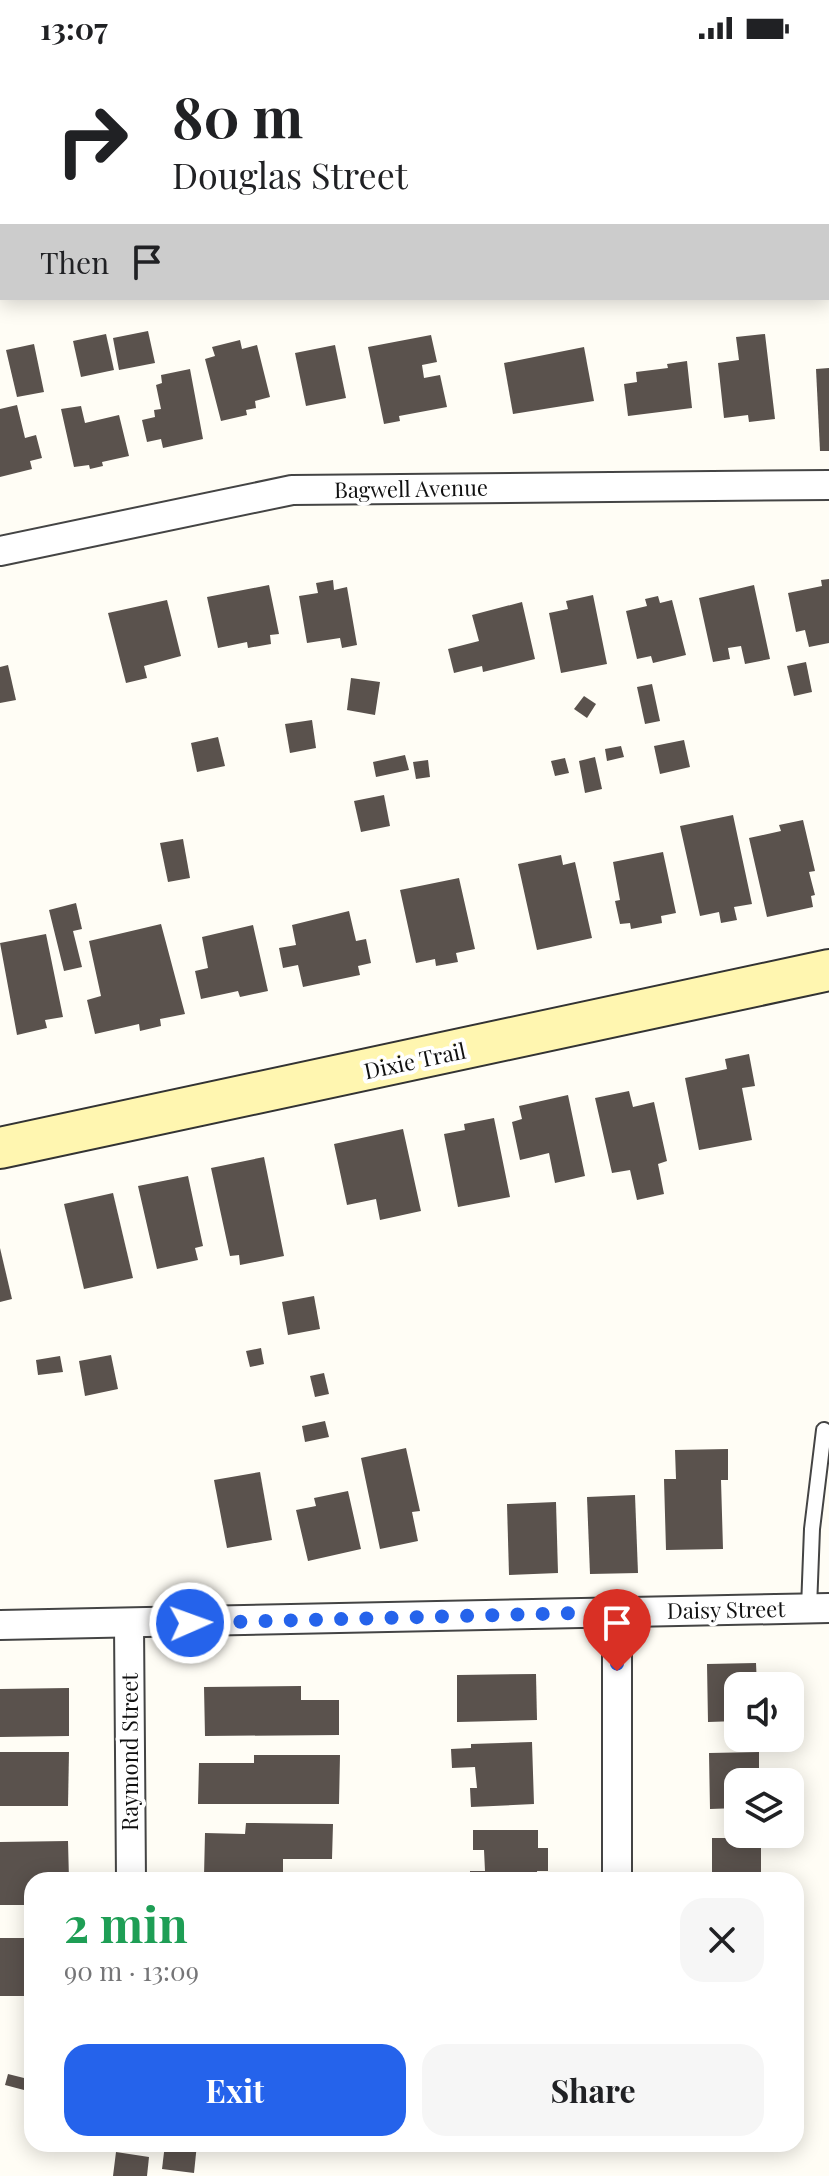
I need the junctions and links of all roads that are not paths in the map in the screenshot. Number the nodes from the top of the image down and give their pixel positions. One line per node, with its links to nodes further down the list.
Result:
1 (829, 485): 2 (street, Bagwell Avenue)
2 (0, 551)
3 (829, 970): 4 (main road, Dixie Trail)
4 (0, 1148)
5 (824, 1430): 6 (lane)
6 (819, 1608): 7 (street, Daisy Street)
7 (617, 1612): 8 (street, Daisy Street); 11 (street)
8 (129, 1624): 9 (street, Daisy Street); 10 (street, Raymond Street)
9 (0, 1625)
10 (131, 1872)
11 (617, 1872)

